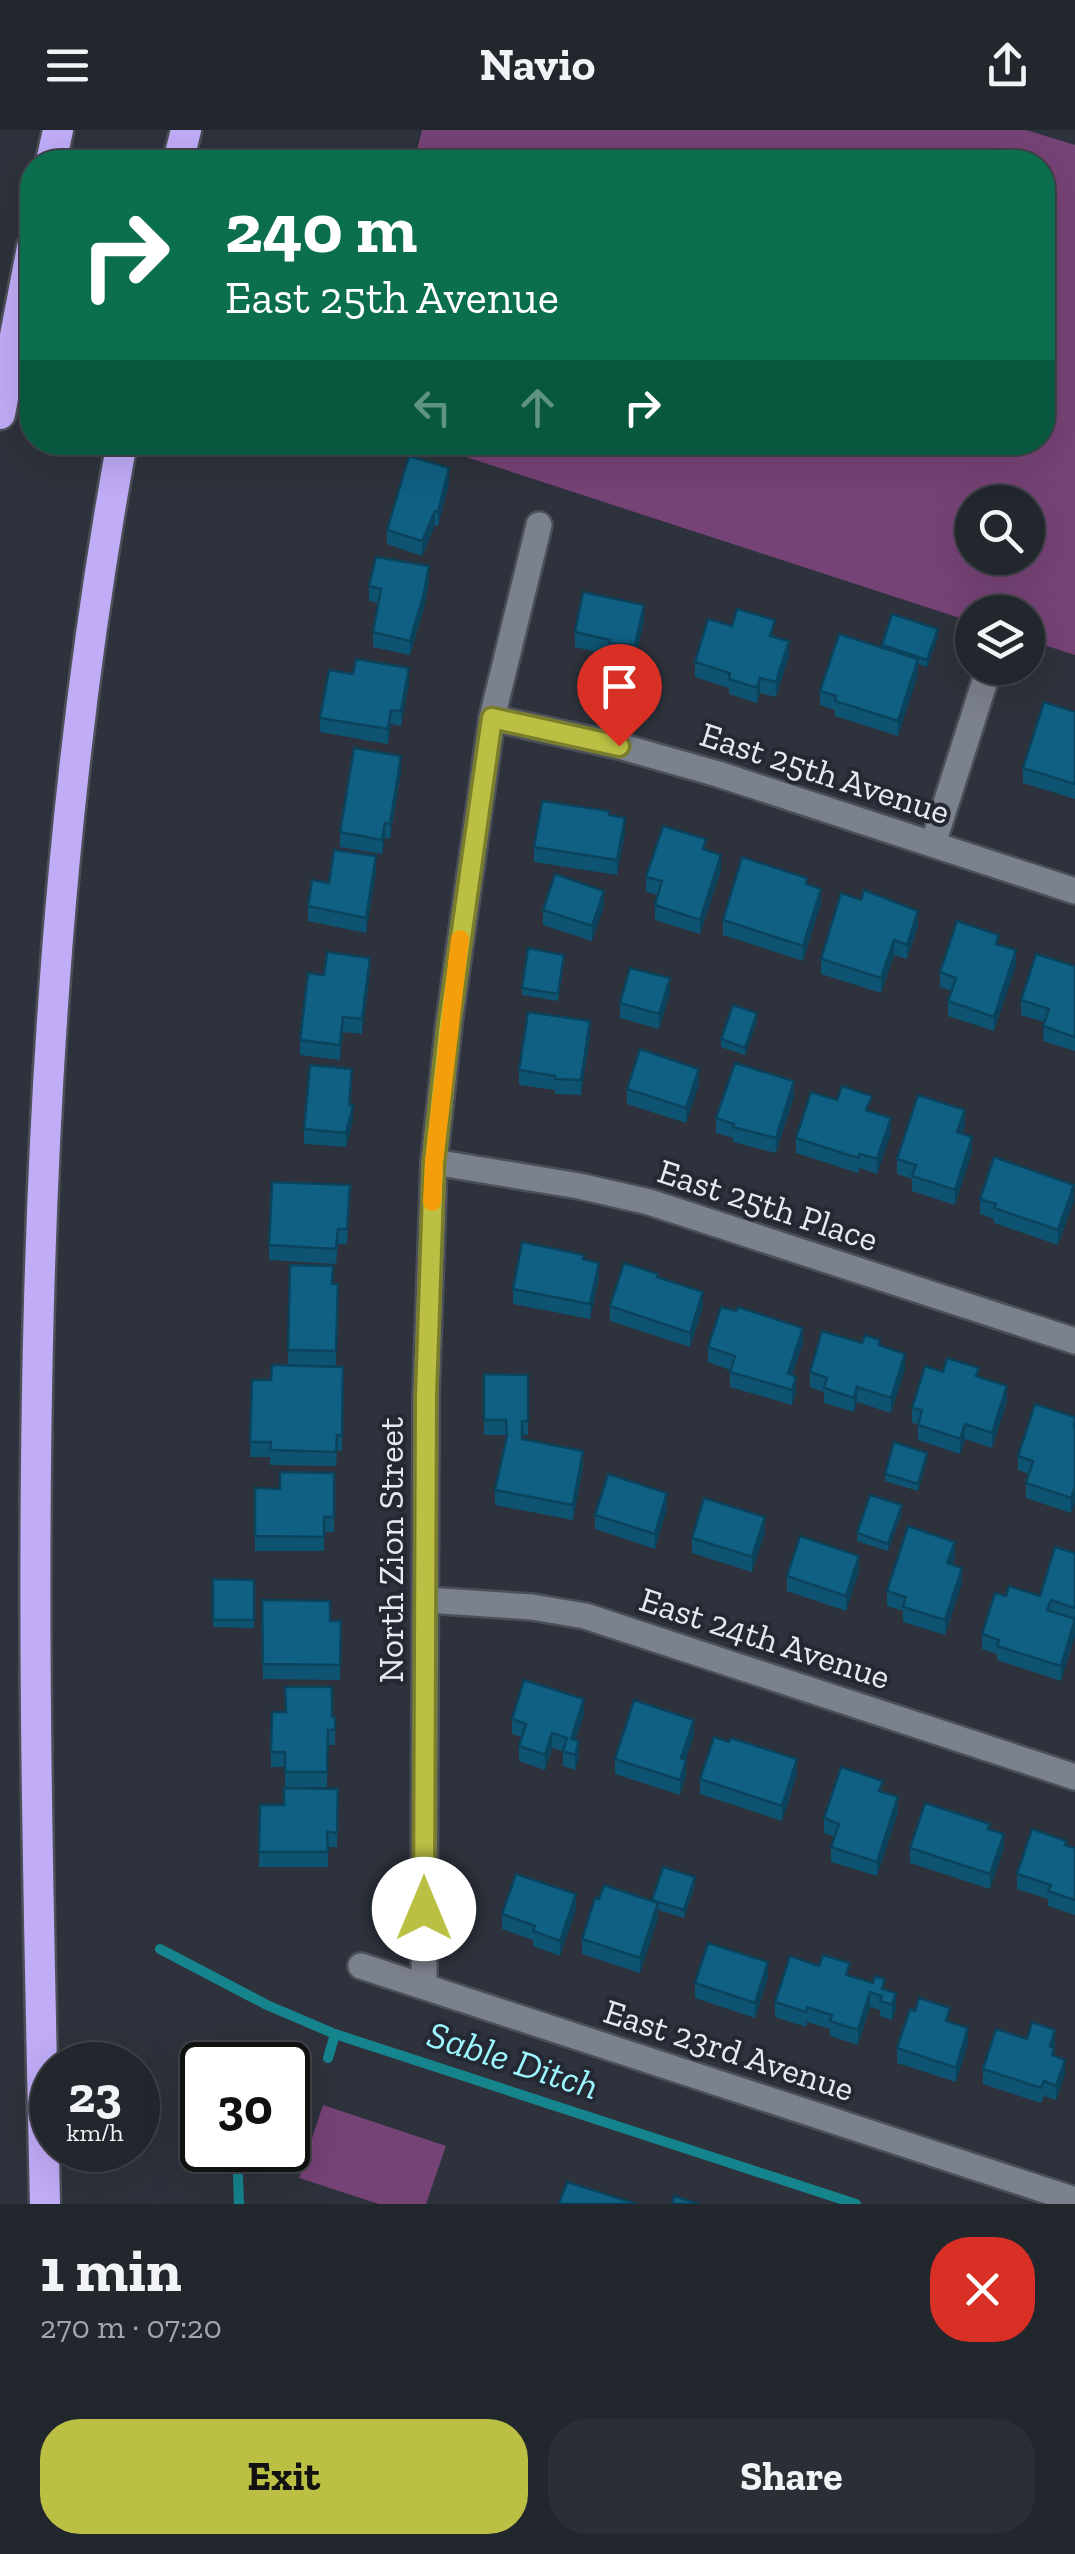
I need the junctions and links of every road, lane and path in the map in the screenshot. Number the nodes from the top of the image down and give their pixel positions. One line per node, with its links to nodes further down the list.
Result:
1 (20, 310): 2 (highway)
2 (0, 414)
3 (120, 455): 16 (highway)
4 (539, 525): 6 (street, North Zion Street)
5 (984, 685): 7 (street)
6 (492, 718): 7 (street, East 25th Avenue); 9 (street, North Zion Street)
7 (933, 844): 8 (street, East 25th Avenue)
8 (1075, 891)
9 (434, 1162): 10 (street, East 25th Place); 11 (street, North Zion Street)
10 (1075, 1341)
11 (426, 1600): 12 (street, East 24th Avenue); 14 (street, North Zion Street)
12 (1075, 1777)
13 (361, 1966): 14 (street, East 23rd Avenue)
14 (424, 1986): 15 (street, East 23rd Avenue)
15 (1075, 2200)
16 (44, 2204)

